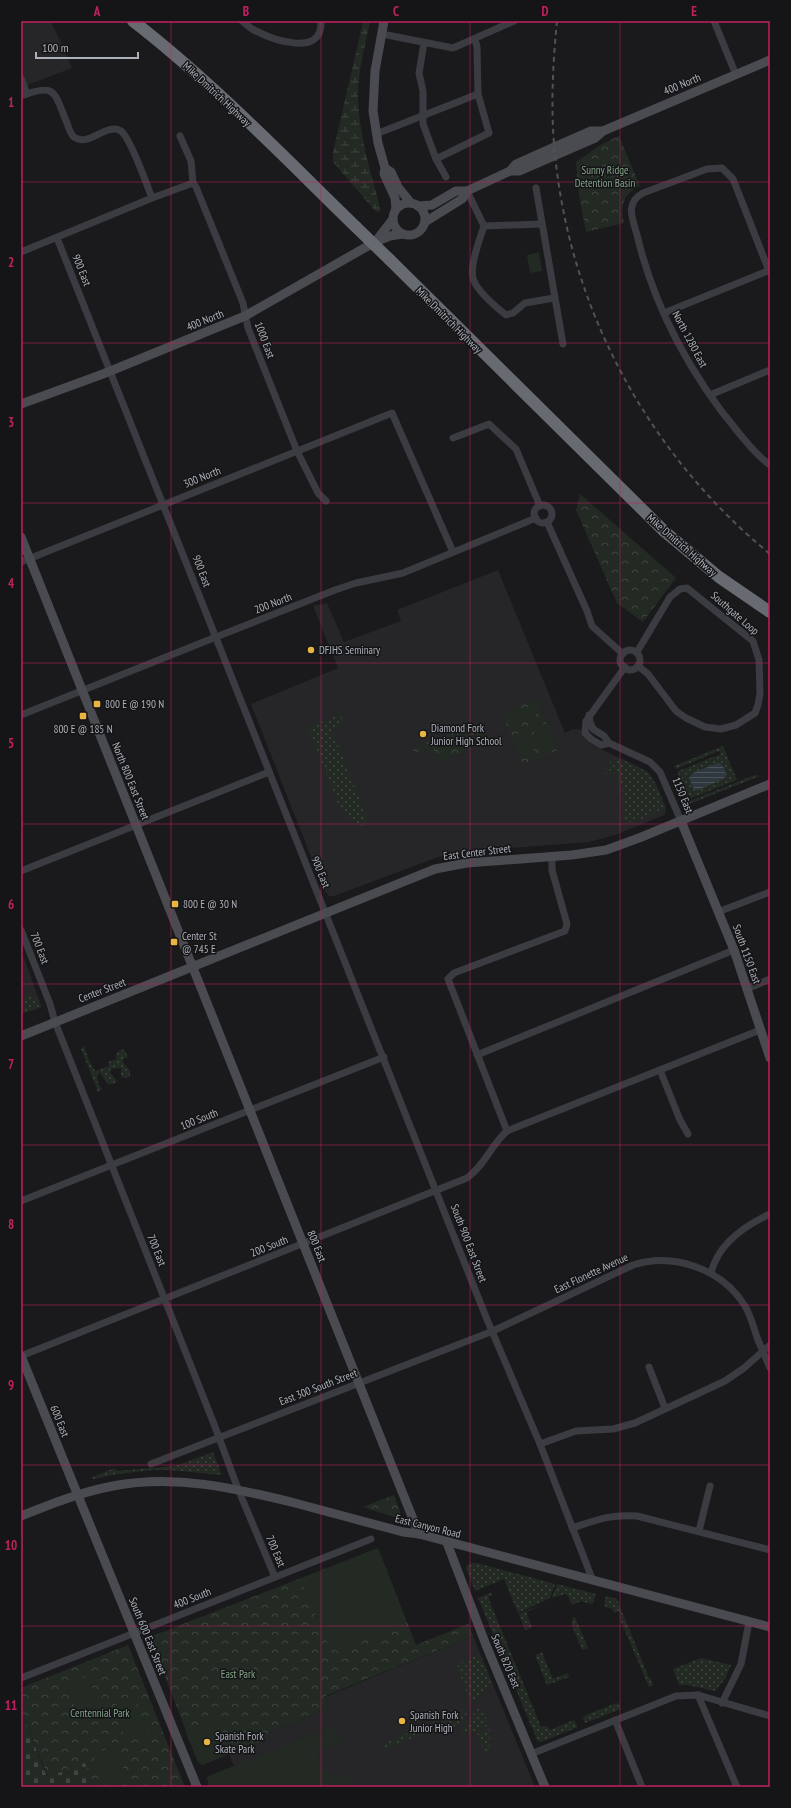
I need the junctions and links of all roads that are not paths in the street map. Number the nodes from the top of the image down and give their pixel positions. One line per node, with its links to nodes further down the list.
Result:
1 (133, 21): 57 (highway, Mike Dmitrich Highway, bridge)
2 (242, 21): 3 (street)
3 (320, 21)
4 (384, 21): 7 (main road)
5 (514, 21): 8 (street)
6 (714, 21): 11 (street)
7 (382, 34): 9 (street); 16 (main road)
8 (474, 39): 9 (street); 13 (street)
9 (424, 43): 15 (street)
10 (770, 60): 11 (main road, 400 North)
11 (736, 75): 23 (main road, 400 North)
12 (21, 78): 14 (street)
13 (478, 94): 15 (street); 18 (street)
14 (24, 95): 24 (street)
15 (423, 117): 16 (street); 18 (street)
16 (376, 134): 19 (main road)
17 (180, 136): 21 (street)
18 (436, 159): 20 (street)
19 (385, 168): 25 (main road); 26 (main road)
20 (446, 177)
21 (192, 183): 24 (street); 38 (street, 1000 East)
22 (536, 188): 29 (street)
23 (467, 191): 25 (main road); 28 (main road); 30 (street)
24 (152, 198): 32 (street)
25 (415, 205): 26 (main road); 28 (main road)
26 (396, 210): 27 (main road)
27 (393, 219): 31 (main road); 33 (main road)
28 (425, 222): 31 (main road)
29 (542, 224): 30 (street); 36 (street)
30 (484, 226): 36 (street)
31 (402, 234): 33 (main road)
32 (57, 238): 34 (street); 41 (street, 900 East)
33 (375, 242): 38 (main road, 400 North)
34 (21, 252)
35 (770, 270): 37 (street); 37 (street, North 1280 East)
36 (554, 298): 39 (street)
37 (664, 313): 42 (street, North 1280 East)
38 (245, 316): 41 (main road, 400 North); 47 (street, 1000 East)
39 (563, 344)
40 (770, 370): 42 (street)
41 (110, 371): 43 (main road, 400 North); 50 (street, 900 East)
42 (710, 394): 48 (street, North 1280 East)
43 (35, 400): 44 (main road); 45 (main road)
44 (21, 404)
45 (21, 410)
46 (453, 438): 51 (street)
47 (297, 451): 49 (street, 1000 East); 50 (street, 300 North); 55 (street, 300 North)
48 (770, 465)
49 (326, 501)
50 (164, 504): 56 (street, 300 North); 58 (street, 900 East)
51 (540, 506): 52 (street); 53 (street)
52 (536, 518): 53 (street); 55 (street, 200 North)
53 (547, 522): 60 (street)
54 (21, 537): 56 (main road, North 800 East Street)
55 (453, 552): 58 (street, 200 North)
56 (25, 560): 63 (main road, North 800 East Street)
57 (770, 612)
58 (216, 637): 63 (street, 200 North); 65 (street, 900 East)
59 (637, 652): 60 (street); 61 (street); 61 (street, Southgate Loop)
60 (622, 654): 62 (street)
61 (638, 666): 62 (street)
62 (625, 668): 67 (street, 1150 East)
63 (82, 691): 64 (street, 200 North); 68 (main road, North 800 East Street)
64 (21, 715)
65 (269, 772): 68 (street); 73 (street, 900 East)
66 (770, 784): 67 (main road, East Center Street)
67 (680, 820): 69 (main road, East Center Street); 71 (main road, 1150 East)
68 (136, 825): 70 (street); 77 (main road, North 800 East Street)
69 (552, 857): 73 (main road, East Center Street); 83 (street)
70 (21, 871)
71 (706, 882): 74 (main road, South 1150 East)
72 (770, 892): 74 (street)
73 (326, 912): 77 (main road, East Center Street); 84 (street, South 900 East Street)
74 (718, 912): 76 (main road, South 1150 East)
75 (21, 930): 80 (street, 700 East)
76 (734, 950): 79 (main road, South 1150 East); 83 (street)
77 (193, 968): 80 (main road, Center Street); 87 (main road, 800 East)
78 (770, 979): 79 (street)
79 (747, 989): 81 (main road, South 1150 East)
80 (55, 1022): 82 (main road, Center Street); 90 (street, 700 East)
81 (760, 1030): 85 (main road, South 1150 East); 86 (street)
82 (21, 1036)
83 (477, 1054): 88 (street)
84 (384, 1057): 87 (street, 100 South); 91 (street, South 900 East Street)
85 (770, 1058)
86 (660, 1070): 88 (street); 89 (street)
87 (250, 1111): 90 (street, 100 South); 94 (main road, 800 East)
88 (507, 1131): 91 (street, 200 South)
89 (688, 1134)
90 (112, 1166): 92 (street, 100 South); 96 (street, 700 East)
91 (437, 1190): 94 (street, 200 South); 97 (street, South 900 East Street)
92 (21, 1201)
93 (770, 1214): 95 (street)
94 (303, 1244): 96 (street, 200 South); 103 (main road, 800 East)
95 (711, 1273): 97 (street, East Flonette Avenue); 99 (street, East Flonette Avenue)
96 (165, 1299): 100 (street, 200 South); 105 (street, 700 East)
97 (493, 1330): 103 (street, East 300 South Street); 106 (street, South 900 East Street)
98 (770, 1345): 99 (street)
99 (763, 1350): 102 (street, East Flonette Avenue); 104 (street)
100 (21, 1356): 110 (main road, 600 East)
101 (649, 1367): 104 (street)
102 (770, 1368)
103 (359, 1383): 105 (street, East 300 South Street); 114 (main road, 800 East)
104 (665, 1408): 106 (street)
105 (219, 1436): 107 (street, East 300 South Street); 109 (street, 700 East)
106 (540, 1444): 112 (street, South 900 East Street)
107 (151, 1464)
108 (710, 1486): 113 (street)
109 (238, 1489): 110 (main road, East Canyon Road); 114 (main road, East Canyon Road); 118 (street, 700 East)
110 (77, 1494): 111 (main road, East Canyon Road); 122 (main road, South 600 East Street)
111 (21, 1516)
112 (572, 1528): 113 (street); 119 (street, South 900 East Street)
113 (699, 1531): 117 (street)
114 (419, 1534): 116 (main road, East Canyon Road)
115 (371, 1538): 118 (street, 400 South)
116 (447, 1543): 119 (main road, East Canyon Road); 128 (main road, South 820 East)
117 (770, 1550)
118 (275, 1577): 122 (street, 400 South)
119 (593, 1581): 120 (main road, East Canyon Road)
120 (749, 1622): 121 (main road, East Canyon Road); 125 (street)
121 (770, 1628)
122 (134, 1633): 123 (street, 400 South); 129 (main road, South 600 East Street)
123 (21, 1678)
124 (698, 1695): 125 (street); 127 (street); 132 (street)
125 (722, 1703): 126 (street)
126 (770, 1716)
127 (615, 1720): 128 (street); 131 (street)
128 (531, 1754): 130 (main road, South 820 East)
129 (197, 1787)
130 (545, 1787)
131 (642, 1787)
132 (737, 1787)

